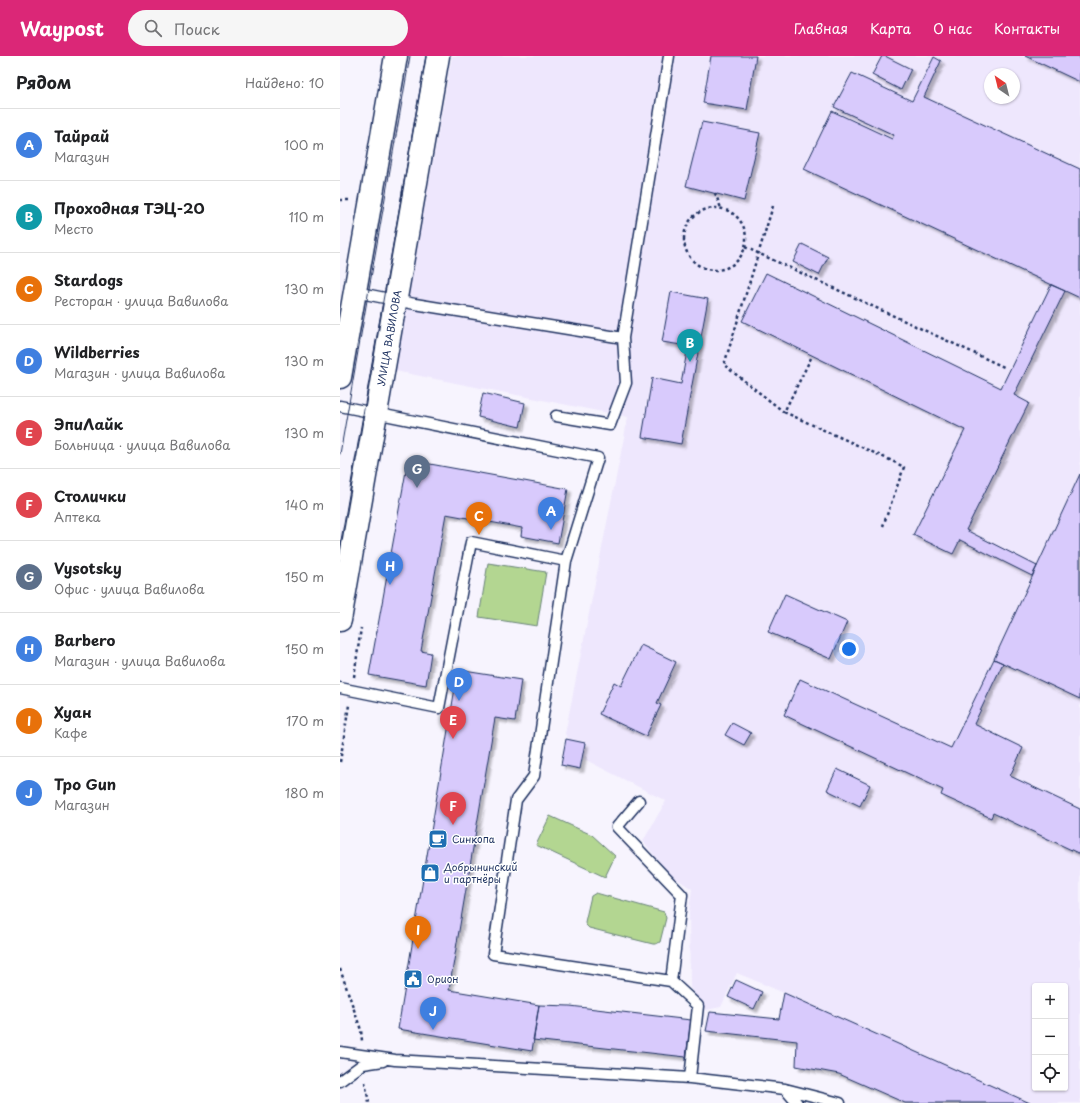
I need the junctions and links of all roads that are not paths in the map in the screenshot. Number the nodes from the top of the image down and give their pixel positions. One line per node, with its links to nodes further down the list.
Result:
1 (396, 56): 4 (main road)
2 (438, 56): 5 (main road, УЛИЦА ВАВИЛОВА)
3 (669, 56): 6 (lane)
4 (355, 292): 5 (lane); 7 (main road)
5 (395, 300): 6 (lane); 9 (main road, УЛИЦА ВАВИЛОВА)
6 (623, 338): 10 (lane)
7 (340, 377)
8 (340, 406): 9 (lane)
9 (376, 413): 11 (lane); 12 (main road, УЛИЦА ВАВИЛОВА)
10 (556, 416)
11 (566, 561): 13 (lane); 15 (lane)
12 (340, 620)
13 (340, 688)
14 (639, 801): 15 (lane)
15 (671, 981): 18 (lane)
16 (340, 1052): 17 (lane)
17 (363, 1060): 18 (lane); 19 (lane)
18 (690, 1078): 20 (lane)
19 (340, 1081)
20 (785, 1089): 21 (lane); 22 (lane); 23 (lane)
21 (792, 1103)
22 (797, 1103)
23 (840, 1103)

